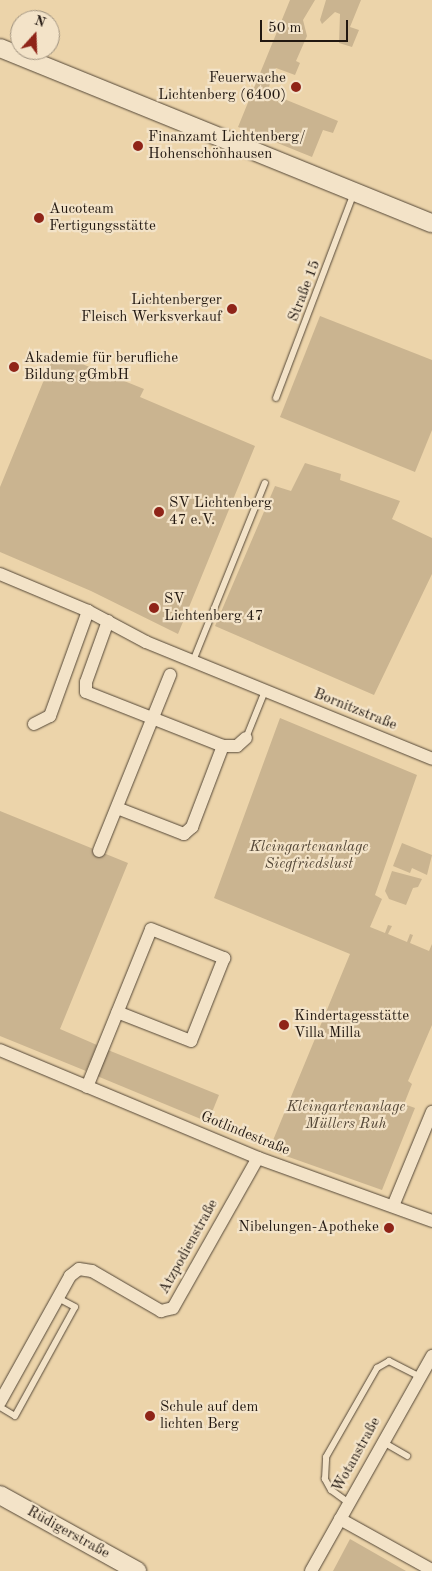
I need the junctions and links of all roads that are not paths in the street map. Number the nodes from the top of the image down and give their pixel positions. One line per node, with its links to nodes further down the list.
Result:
1 (0, 48): 2 (street)
2 (355, 192): 3 (street); 4 (lane, Straße 15)
3 (432, 223)
4 (276, 398)
5 (265, 482): 9 (lane)
6 (0, 574): 7 (street, Bornitzstraße)
7 (88, 610): 8 (street, Bornitzstraße); 13 (street)
8 (108, 621): 9 (street, Bornitzstraße); 12 (street)
9 (192, 661): 11 (street, Bornitzstraße)
10 (170, 675): 12 (street)
11 (265, 691): 14 (lane); 16 (street, Bornitzstraße)
12 (152, 719): 15 (street); 17 (street)
13 (34, 724)
14 (246, 738): 15 (street)
15 (223, 746): 17 (street)
16 (432, 759)
17 (117, 808): 18 (street)
18 (99, 851)
19 (117, 1012): 19 (street); 21 (street)
20 (1, 1054): 21 (street, Gotlindestraße)
21 (87, 1087): 23 (street, Gotlindestraße)
22 (432, 1112): 24 (street)
23 (258, 1158): 24 (street, Gotlindestraße); 26 (street, Atzpodienstraße)
24 (393, 1206): 25 (street, Gotlindestraße)
25 (432, 1221)
26 (58, 1298): 29 (street, Atzpodienstraße); 30 (lane)
27 (432, 1356): 28 (street, Wotanstraße)
28 (420, 1377): 31 (street, Wotanstraße); 34 (lane)
29 (0, 1402)
30 (0, 1407)
31 (383, 1442): 32 (lane); 34 (street, Wotanstraße)
32 (407, 1456)
33 (0, 1495): 36 (street, Rüdigerstraße)
34 (349, 1503): 35 (street, Wotanstraße)
35 (340, 1519): 37 (street); 39 (street, Wotanstraße)
36 (113, 1565): 38 (street, Rüdigerstraße)
37 (432, 1570)
38 (137, 1571)
39 (311, 1571)

